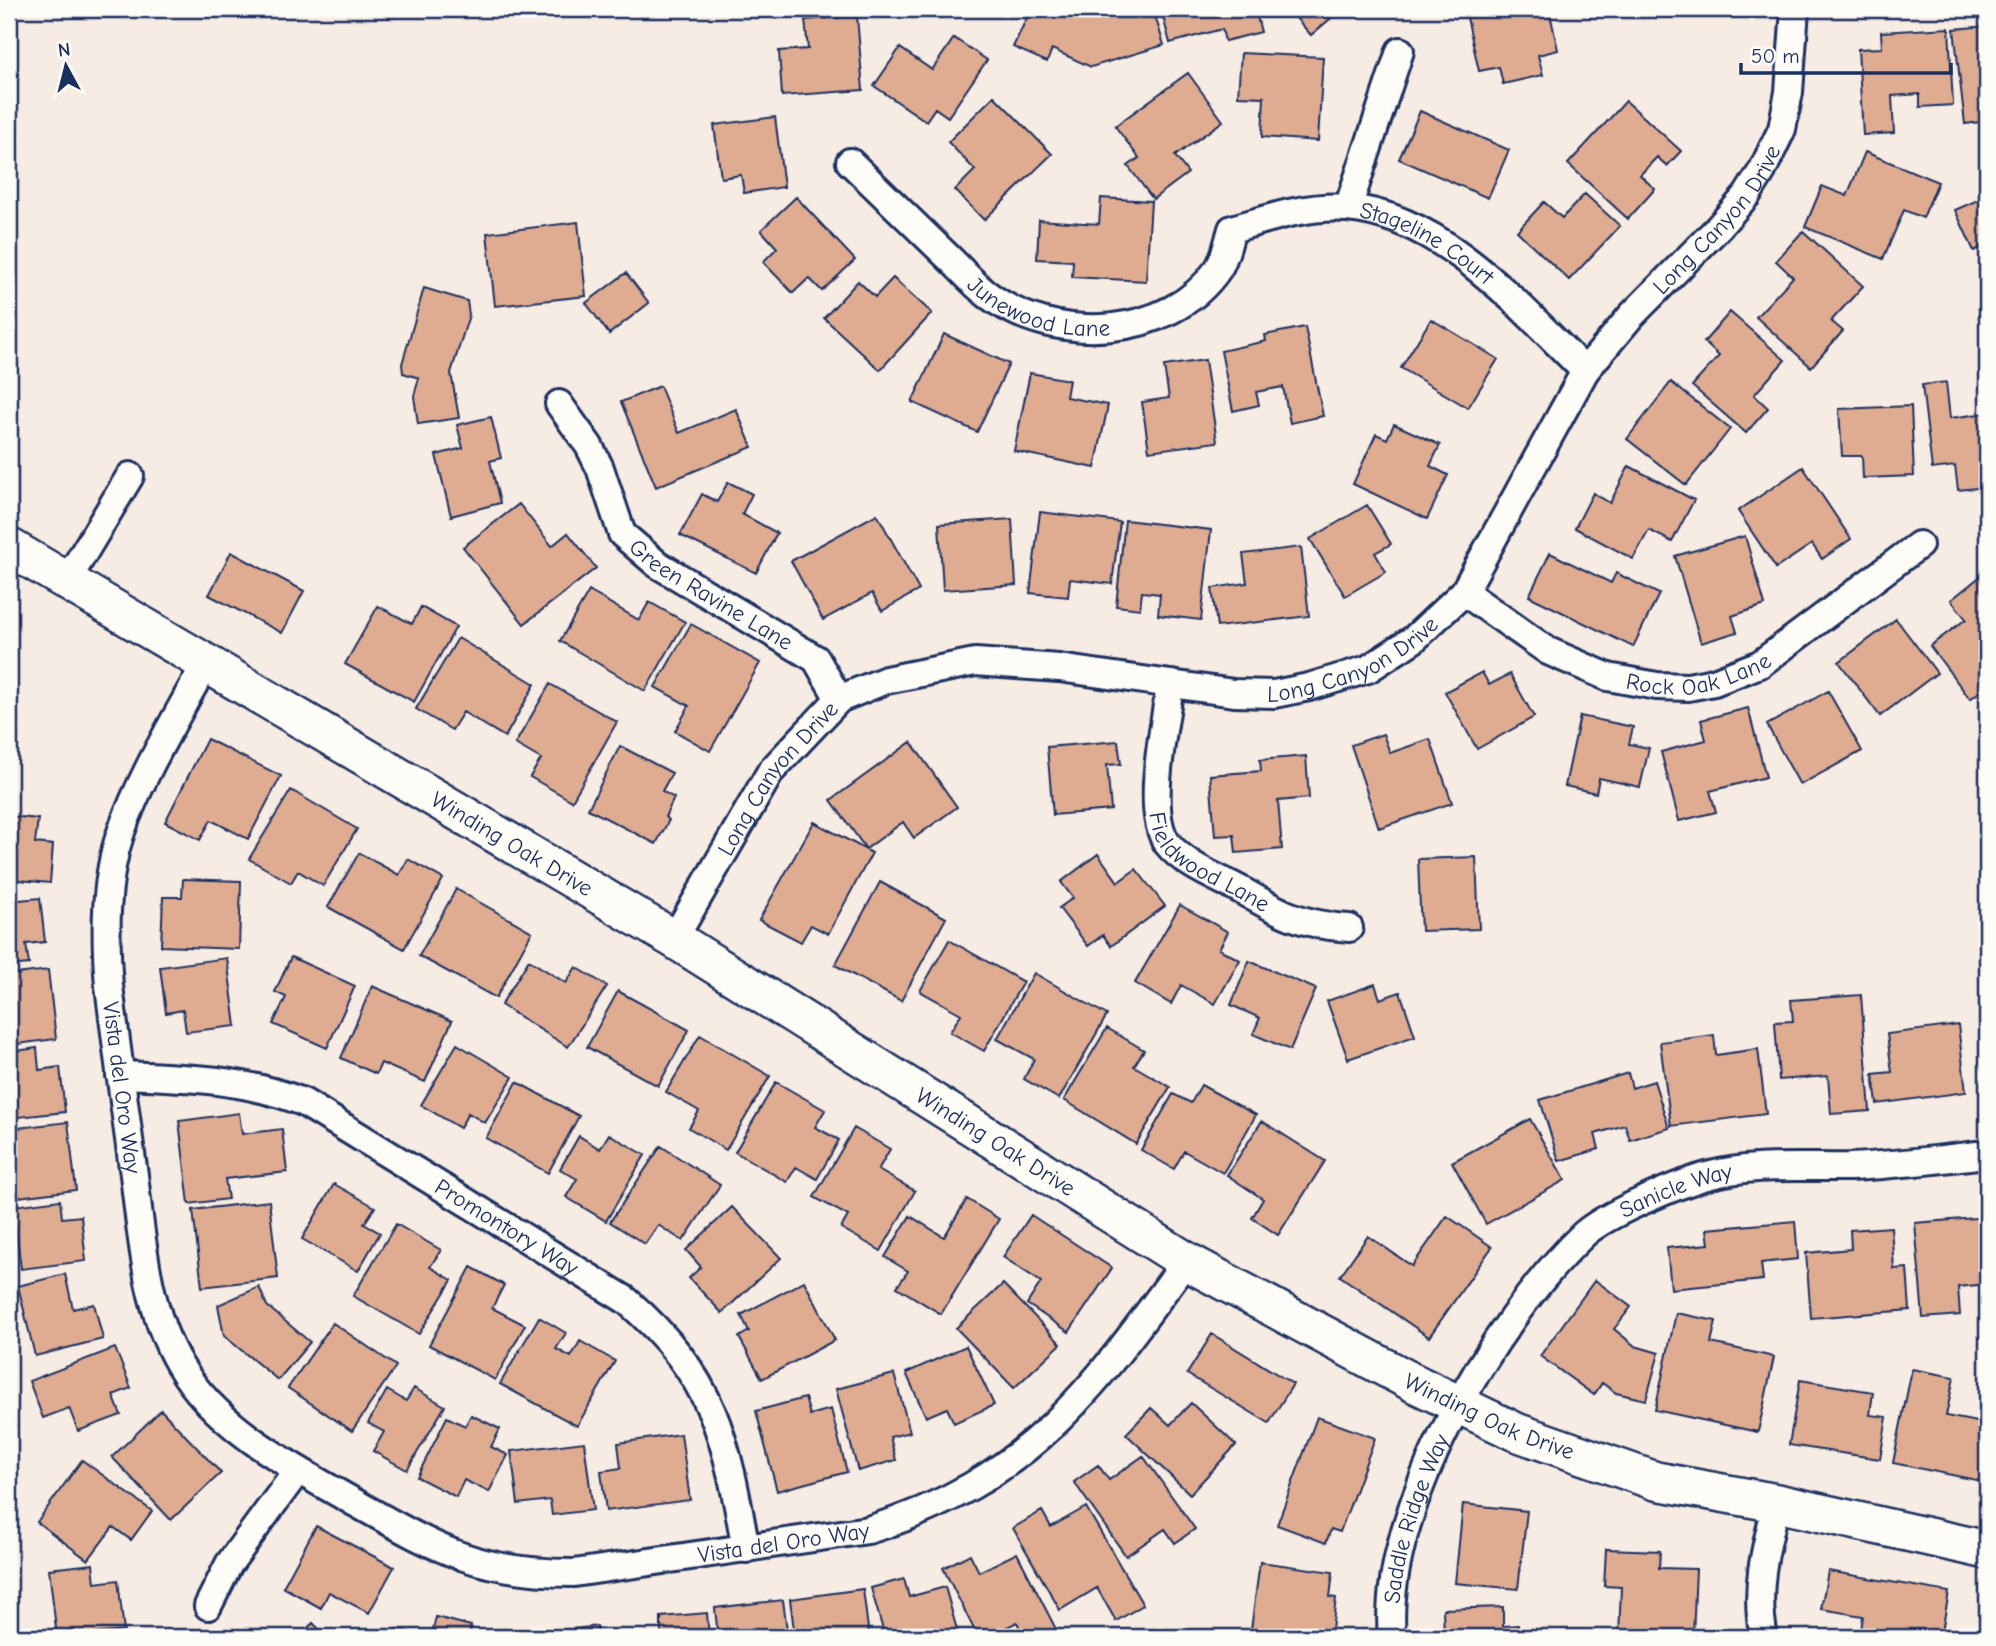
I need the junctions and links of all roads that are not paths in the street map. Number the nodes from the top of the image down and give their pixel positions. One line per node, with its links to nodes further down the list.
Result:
1 (1795, 9): 6 (street, Long Canyon Drive)
2 (1400, 51): 4 (street)
3 (850, 162): 5 (street, Junewood Lane)
4 (1348, 208): 5 (street, Stageline Court); 6 (street, Stageline Court)
5 (1232, 229)
6 (1586, 371): 12 (street, Long Canyon Drive)
7 (559, 404): 15 (street, Green Ravine Lane)
8 (130, 477): 11 (street)
9 (1919, 545): 12 (street, Rock Oak Lane)
10 (9, 547): 11 (street, Winding Oak Drive)
11 (68, 579): 13 (street, Winding Oak Drive)
12 (1464, 592): 14 (street, Long Canyon Drive)
13 (205, 664): 17 (street, Winding Oak Drive); 18 (street, Vista del Oro Way)
14 (1170, 684): 15 (street, Long Canyon Drive); 16 (street, Fieldwood Lane)
15 (839, 699): 17 (street, Long Canyon Drive)
16 (1349, 928)
17 (674, 939): 20 (street, Winding Oak Drive)
18 (120, 1075): 22 (street, Vista del Oro Way); 24 (street, Promontory Way)
19 (1987, 1154): 21 (street, Sanicle Way)
20 (1186, 1261): 21 (street, Winding Oak Drive); 24 (street, Vista del Oro Way)
21 (1459, 1405): 23 (street, Winding Oak Drive); 27 (street, Saddle Ridge Way)
22 (298, 1470): 24 (street, Vista del Oro Way); 26 (street)
23 (1777, 1503): 25 (street, Winding Oak Drive); 28 (street)
24 (746, 1549)
25 (1987, 1550)
26 (208, 1606)
27 (1392, 1637)
28 (1764, 1637)

